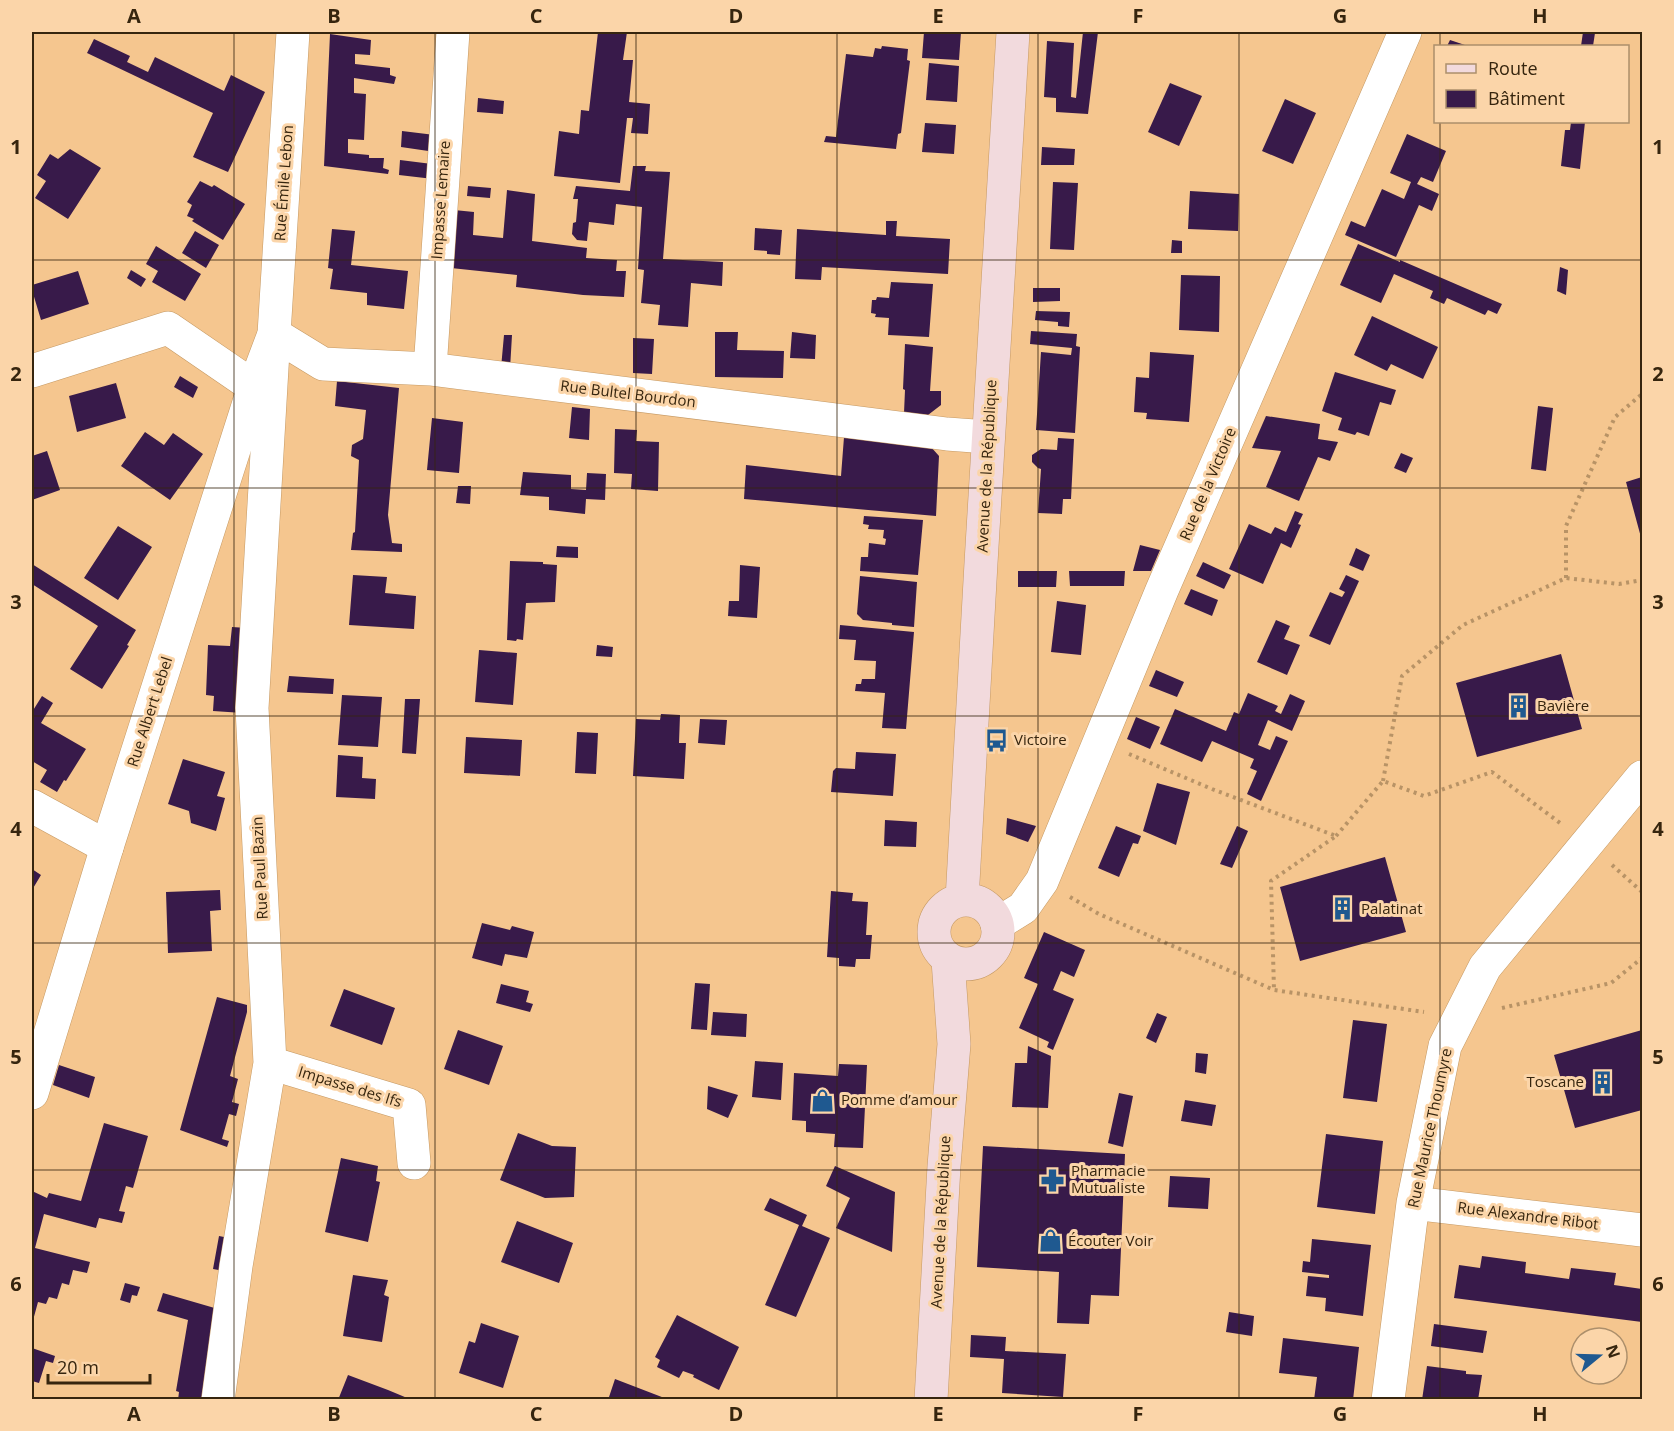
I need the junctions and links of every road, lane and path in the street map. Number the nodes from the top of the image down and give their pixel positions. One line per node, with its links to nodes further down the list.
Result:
1 (294, 32): 5 (street, Rue Émile Lebon)
2 (453, 32): 6 (street, Impasse Lemaire)
3 (1013, 32): 10 (main road, Avenue de la République)
4 (1405, 32): 13 (street, Rue de la Victoire)
5 (274, 334): 6 (street, Rue Bultel Bourdon); 8 (street, Rue Albert Lebel); 30 (street, Rue Paul Bazin)
6 (430, 369): 10 (street, Rue Bultel Bourdon)
7 (32, 370): 8 (street)
8 (254, 387): 19 (street, Rue Albert Lebel)
9 (1642, 394): 11 (path)
10 (988, 437): 21 (main road, Avenue de la République)
11 (1566, 578): 12 (path); 15 (path)
12 (1642, 580)
13 (1100, 741): 17 (path); 23 (street, Rue de la Victoire)
14 (1642, 777): 18 (street, Rue Maurice Thoumyre)
15 (1383, 781): 17 (path); 18 (path)
16 (32, 806): 19 (street)
17 (1336, 836): 27 (path)
18 (1587, 844): 20 (path); 28 (street, Rue Maurice Thoumyre)
19 (107, 847): 31 (street, Rue Albert Lebel)
20 (1642, 892)
21 (962, 900): 23 (main road); 25 (main road)
22 (1099, 914): 27 (path)
23 (998, 924): 26 (main road)
24 (1642, 958): 28 (path)
25 (948, 960): 26 (main road); 29 (main road, Avenue de la République)
26 (980, 962): 29 (main road, Avenue de la République)
27 (1274, 990): 28 (path)
28 (1460, 1018): 33 (street, Rue Maurice Thoumyre)
29 (954, 1044): 36 (main road, Avenue de la République)
30 (270, 1063): 32 (street, Impasse des Ifs); 35 (street, Rue Paul Bazin)
31 (32, 1093)
32 (414, 1163)
33 (1413, 1203): 34 (street, Rue Alexandre Ribot); 37 (street, Rue Maurice Thoumyre)
34 (1642, 1230)
35 (226, 1397)
36 (932, 1400)
37 (1388, 1400)

